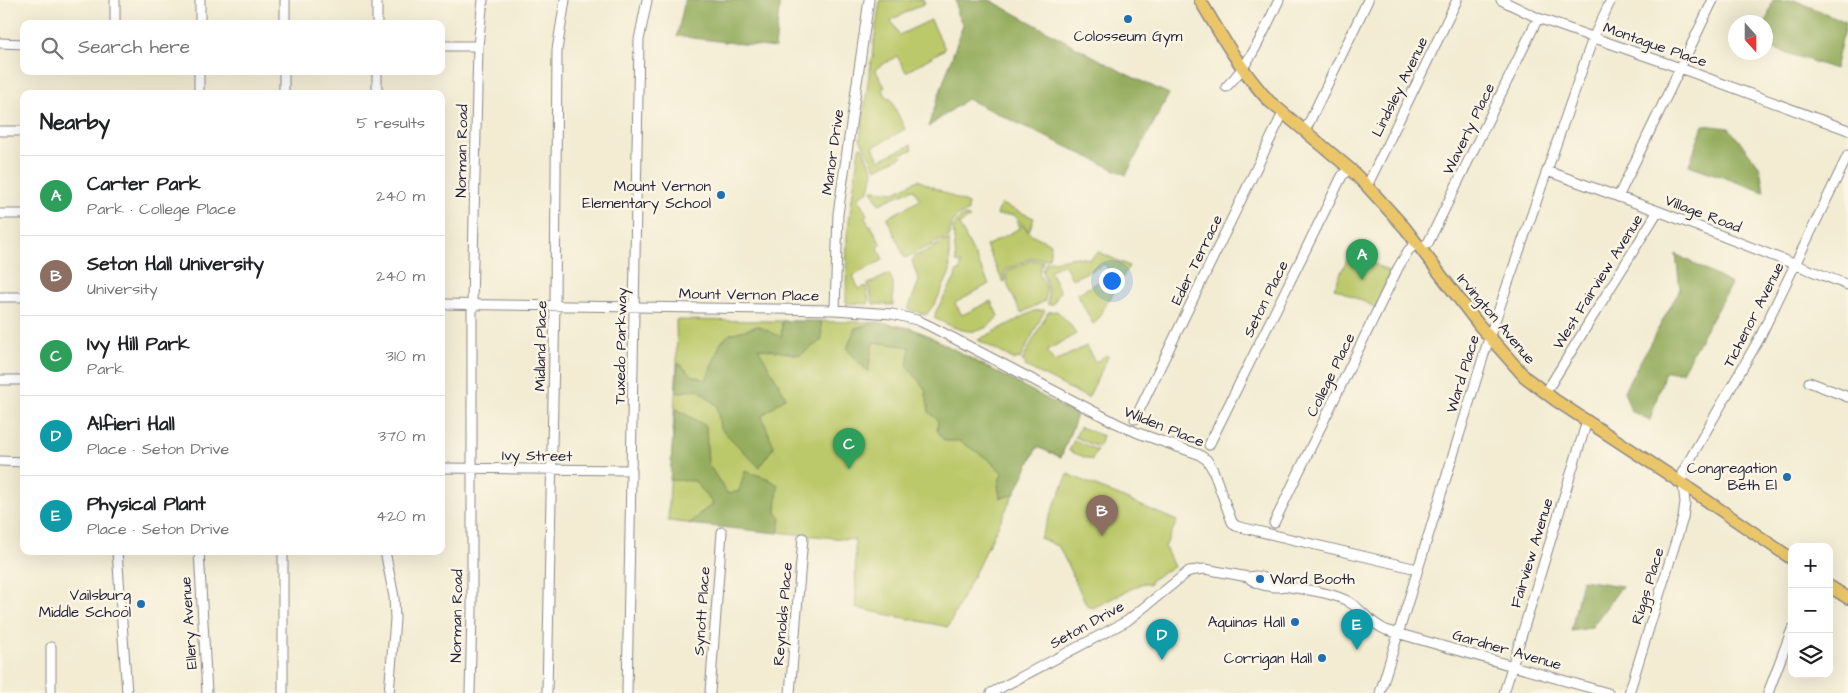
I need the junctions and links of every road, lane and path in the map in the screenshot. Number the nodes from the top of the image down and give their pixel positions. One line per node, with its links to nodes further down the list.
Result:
1 (115, 0): 17 (street)
2 (200, 0): 18 (street)
3 (285, 0): 19 (street)
4 (377, 0): 20 (street)
5 (483, 0): 25 (street, Norman Road)
6 (565, 0): 55 (street, Midland Place)
7 (647, 0): 56 (street, Tuxedo Parkway)
8 (869, 0): 57 (street, Manor Drive)
9 (1200, 0): 26 (main road, Irvington Avenue)
10 (1279, 0): 26 (street)
11 (1368, 0): 39 (street)
12 (1457, 0): 43 (street, Lindsley Avenue)
13 (1501, 0): 16 (street, Montague Place)
14 (1612, 0): 21 (street, Ward Place)
15 (1713, 0): 27 (street)
16 (1538, 18): 21 (street, Montague Place); 48 (street, Waverly Place)
17 (114, 20)
18 (200, 20)
19 (285, 20)
20 (377, 20)
21 (1593, 38): 27 (street, Montague Place); 42 (street, Ward Place)
22 (0, 43): 23 (street)
23 (20, 44)
24 (445, 46): 25 (street)
25 (478, 46): 54 (street, Norman Road)
26 (1244, 68): 31 (street); 35 (main road, Irvington Avenue)
27 (1680, 68): 36 (street, Montague Place); 44 (street)
28 (199, 75): 32 (street)
29 (284, 75): 33 (street)
30 (377, 75): 34 (street)
31 (1226, 87)
32 (199, 90)
33 (284, 90)
34 (377, 90)
35 (1283, 113): 39 (main road, Irvington Avenue); 65 (street, Eder Terrace)
36 (1848, 130)
37 (0, 131): 38 (street)
38 (20, 131)
39 (1305, 131): 41 (main road, Irvington Avenue)
40 (1848, 155): 49 (street, Tichenor Avenue)
41 (1349, 168): 43 (main road, Irvington Avenue); 67 (street, Seton Place)
42 (1547, 171): 44 (street, Village Road); 58 (street, Ward Place)
43 (1367, 186): 48 (main road, Irvington Avenue)
44 (1618, 197): 45 (street, Village Road)
45 (1658, 211): 49 (street, Village Road); 63 (street, West Fairview Avenue)
46 (0, 214): 47 (street)
47 (20, 214)
48 (1418, 246): 58 (main road, Irvington Avenue); 75 (street, College Place)
49 (1796, 264): 50 (street, Village Road); 74 (street, Tichenor Avenue)
50 (1848, 285)
51 (0, 297): 52 (street)
52 (20, 297)
53 (445, 304): 54 (street, Mount Vernon Place)
54 (472, 304): 55 (street, Mount Vernon Place); 71 (street, Norman Road)
55 (555, 305): 56 (street, Mount Vernon Place); 72 (street, Midland Place)
56 (636, 307): 57 (street, Mount Vernon Place); 73 (street, Tuxedo Parkway)
57 (835, 310): 62 (street, Mount Vernon Place)
58 (1489, 338): 63 (main road, Irvington Avenue); 83 (street, Ward Place)
59 (0, 380): 60 (street)
60 (20, 380)
61 (1809, 382): 64 (street)
62 (1041, 384): 83 (street, Wilden Place)
63 (1546, 392): 66 (main road, Irvington Avenue)
64 (1848, 397)
65 (1135, 419)
66 (1587, 421): 74 (main road, Irvington Avenue); 89 (street, Fairview Avenue)
67 (1209, 445)
68 (0, 461): 69 (street)
69 (20, 462)
70 (445, 468): 71 (street, Ivy Street)
71 (472, 469): 72 (street, Ivy Street); 95 (street, Norman Road)
72 (552, 470): 73 (street, Ivy Street); 96 (street, Midland Place)
73 (632, 470): 97 (street, Tuxedo Parkway)
74 (1682, 485): 82 (main road, Irvington Avenue); 104 (street, Riggs Place)
75 (1274, 523)
76 (722, 532): 98 (street, Synott Place)
77 (803, 538): 99 (street, Reynolds Place)
78 (117, 555): 91 (street)
79 (199, 555): 92 (street, Ellery Avenue)
80 (283, 555): 93 (street)
81 (385, 555): 94 (street)
82 (1788, 556)
83 (1417, 569): 86 (street, Ward Place)
84 (1832, 588): 85 (main road)
85 (1848, 598)
86 (1398, 633): 89 (street, Gardner Avenue); 100 (street, Seton Drive); 101 (street, Ward Place)
87 (1790, 633): 105 (street)
88 (51, 647): 90 (street)
89 (1512, 666): 102 (street, Fairview Avenue); 103 (street, Gardner Avenue)
90 (51, 693)
91 (127, 693)
92 (208, 693)
93 (283, 693)
94 (389, 693)
95 (470, 693)
96 (547, 693)
97 (628, 693)
98 (710, 693)
99 (790, 693)
100 (991, 693)
101 (1380, 693)
102 (1504, 693)
103 (1608, 693)
104 (1629, 693)
105 (1768, 693)

